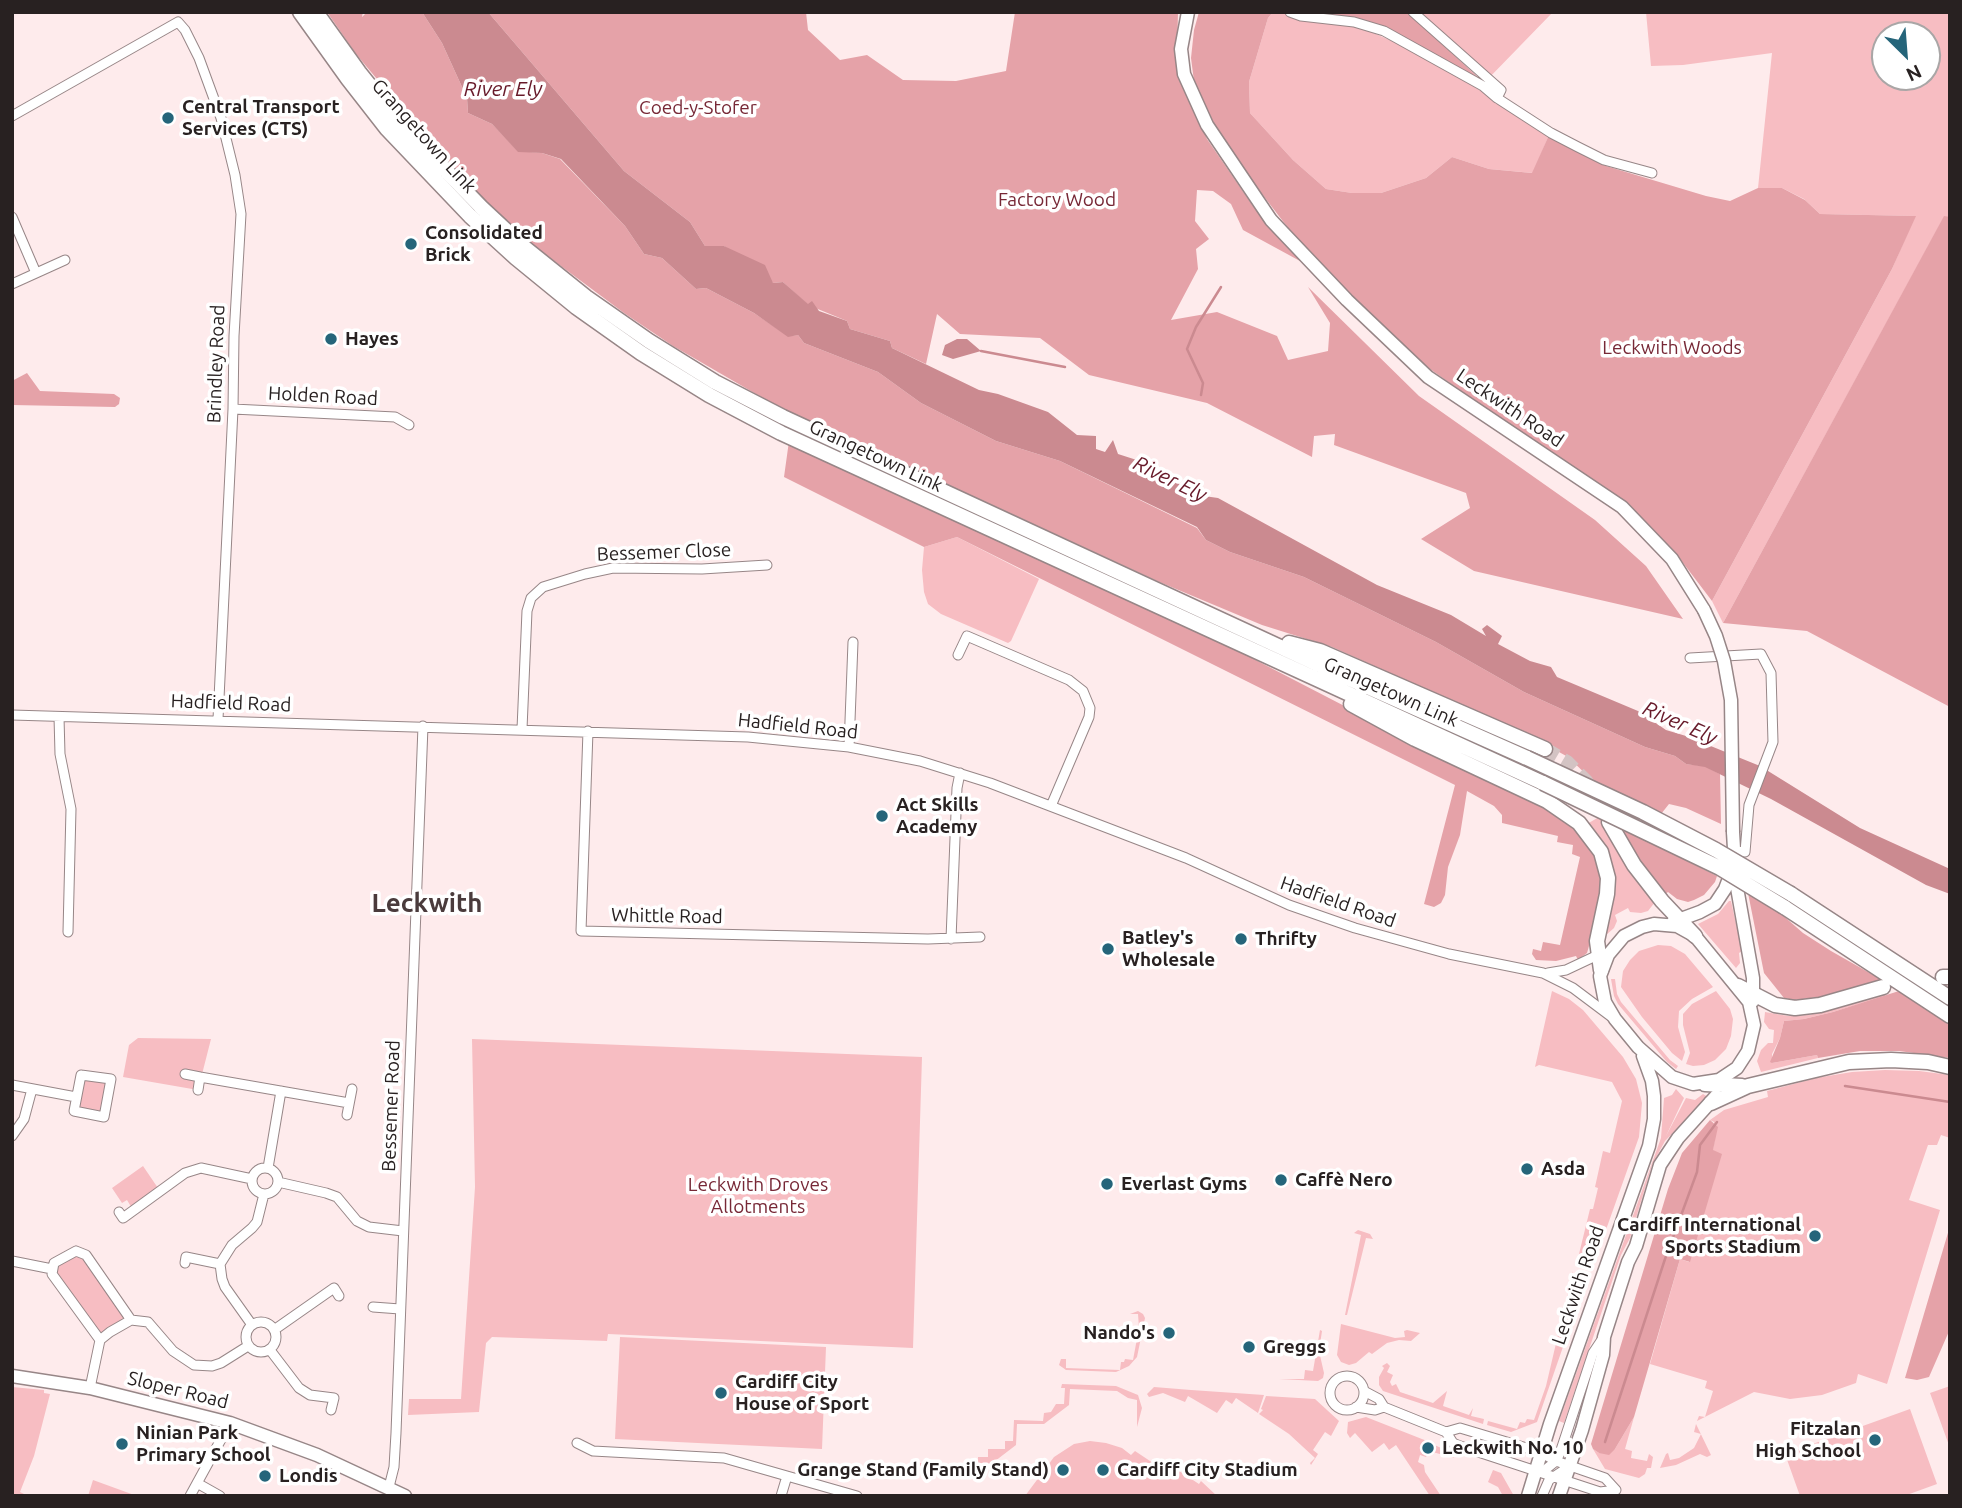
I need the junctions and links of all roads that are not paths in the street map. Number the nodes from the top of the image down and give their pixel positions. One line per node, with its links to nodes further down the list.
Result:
1 (300, 12): 20 (main road, Grangetown Link)
2 (316, 12): 16 (main road, Grangetown Link)
3 (1188, 12): 32 (main road, Leckwith Road, bridge)
4 (1290, 12): 6 (street)
5 (1413, 12): 6 (street)
6 (1497, 98): 8 (street)
7 (12, 116): 13 (street, Brindley Road)
8 (1652, 173)
9 (12, 217): 11 (street)
10 (65, 260): 11 (street)
11 (36, 273): 12 (street)
12 (12, 284)
13 (233, 409): 14 (street, Holden Road); 23 (street, Brindley Road)
14 (409, 425)
15 (767, 565): 25 (street, Bessemer Close)
16 (1257, 635): 28 (main road); 34 (main road, Grangetown Link, bridge)
17 (853, 642): 27 (street)
18 (958, 655): 30 (street)
19 (1690, 658): 32 (street)
20 (1306, 675): 34 (main road, Grangetown Link, bridge); 41 (main road)
21 (12, 715): 22 (street, Hadfield Road)
22 (59, 717): 23 (street, Hadfield Road); 37 (street)
23 (218, 719): 24 (street, Hadfield Road)
24 (422, 726): 25 (street, Hadfield Road); 75 (street, Bessemer Road)
25 (522, 729): 26 (street, Hadfield Road)
26 (588, 731): 27 (street, Hadfield Road); 40 (street, Whittle Road)
27 (849, 747): 29 (street, Hadfield Road)
28 (1545, 749)
29 (960, 773): 30 (street, Hadfield Road); 40 (street)
30 (1051, 806): 42 (street, Hadfield Road)
31 (1609, 822): 35 (main road)
32 (1734, 851): 33 (main road, Leckwith Road)
33 (1735, 864): 35 (main road, Leckwith Road); 45 (main road, Leckwith Road)
34 (1788, 900): 46 (main road); 48 (main road)
35 (1679, 919): 36 (main road, Leckwith Road); 38 (main road)
36 (1663, 925): 38 (main road); 41 (main road)
37 (68, 932)
38 (1695, 936): 43 (main road)
39 (980, 937): 40 (street, Whittle Road)
40 (951, 939)
41 (1600, 962): 42 (street); 49 (main road)
42 (1543, 973): 49 (street)
43 (1738, 986): 45 (main road); 47 (main road)
44 (1883, 987): 45 (main road)
45 (1753, 994): 47 (main road, Leckwith Road)
46 (1950, 998)
47 (1754, 1015): 52 (main road)
48 (1950, 1016)
49 (1615, 1019): 50 (main road)
50 (1638, 1047): 55 (main road); 99 (main road, Leckwith Road)
51 (1950, 1067): 58 (main road)
52 (1737, 1068): 55 (main road); 57 (main road, Leckwith Road)
53 (185, 1074): 54 (street)
54 (200, 1077): 61 (street); 62 (street)
55 (1705, 1084): 57 (main road)
56 (12, 1085): 59 (street)
57 (1724, 1085): 58 (main road); 64 (main road, Leckwith Road)
58 (1748, 1086): 64 (main road)
59 (32, 1089): 63 (street); 67 (street)
60 (352, 1089): 65 (street)
61 (198, 1090)
62 (281, 1091): 65 (street); 68 (street)
63 (76, 1097): 63 (street)
64 (1711, 1102): 86 (main road, Leckwith Road)
65 (349, 1103): 66 (street)
66 (347, 1115)
67 (12, 1136)
68 (268, 1168): 69 (street); 70 (street)
69 (252, 1179): 71 (street); 73 (street)
70 (278, 1182): 71 (street); 75 (street)
71 (264, 1194): 78 (street)
72 (127, 1199): 73 (street)
73 (134, 1210): 74 (street)
74 (119, 1212)
75 (403, 1231): 82 (street, Bessemer Road)
76 (12, 1261): 79 (street)
77 (185, 1263): 78 (street)
78 (220, 1264): 84 (street)
79 (51, 1269): 83 (street); 87 (street)
80 (339, 1296): 85 (street)
81 (373, 1307): 82 (street)
82 (400, 1309): 106 (street, Bessemer Road)
83 (131, 1320): 87 (street); 88 (street)
84 (252, 1325): 85 (street); 88 (street)
85 (274, 1329): 89 (street)
86 (1604, 1337): 100 (street); 101 (main road, Leckwith Road)
87 (100, 1340): 91 (street)
88 (248, 1346): 89 (street)
89 (270, 1350): 95 (street)
90 (12, 1376): 91 (main road, Sloper Road)
91 (90, 1388): 96 (main road, Sloper Road)
92 (1364, 1391): 93 (street); 93 (street); 94 (street)
93 (1356, 1407): 94 (street)
94 (1384, 1407): 97 (street)
95 (331, 1410)
96 (230, 1423): 105 (street); 106 (main road, Sloper Road)
97 (1446, 1432): 99 (street); 102 (street)
98 (577, 1443): 103 (street)
99 (1540, 1452): 100 (street); 102 (main road, Leckwith Road)
100 (1556, 1461): 101 (street); 102 (street)
101 (1570, 1466): 104 (main road, Leckwith Road); 104 (street)
102 (1536, 1472): 104 (street); 112 (main road, Leckwith Road)
103 (787, 1476): 110 (street); 111 (street)
104 (1559, 1479): 113 (street); 114 (main road, Leckwith Road)
105 (197, 1483): 107 (street); 108 (street)
106 (389, 1487): 109 (main road, Sloper Road)
107 (190, 1496)
108 (220, 1496)
109 (405, 1496)
110 (781, 1496)
111 (857, 1496)
112 (1528, 1496)
113 (1542, 1496)
114 (1559, 1496)

